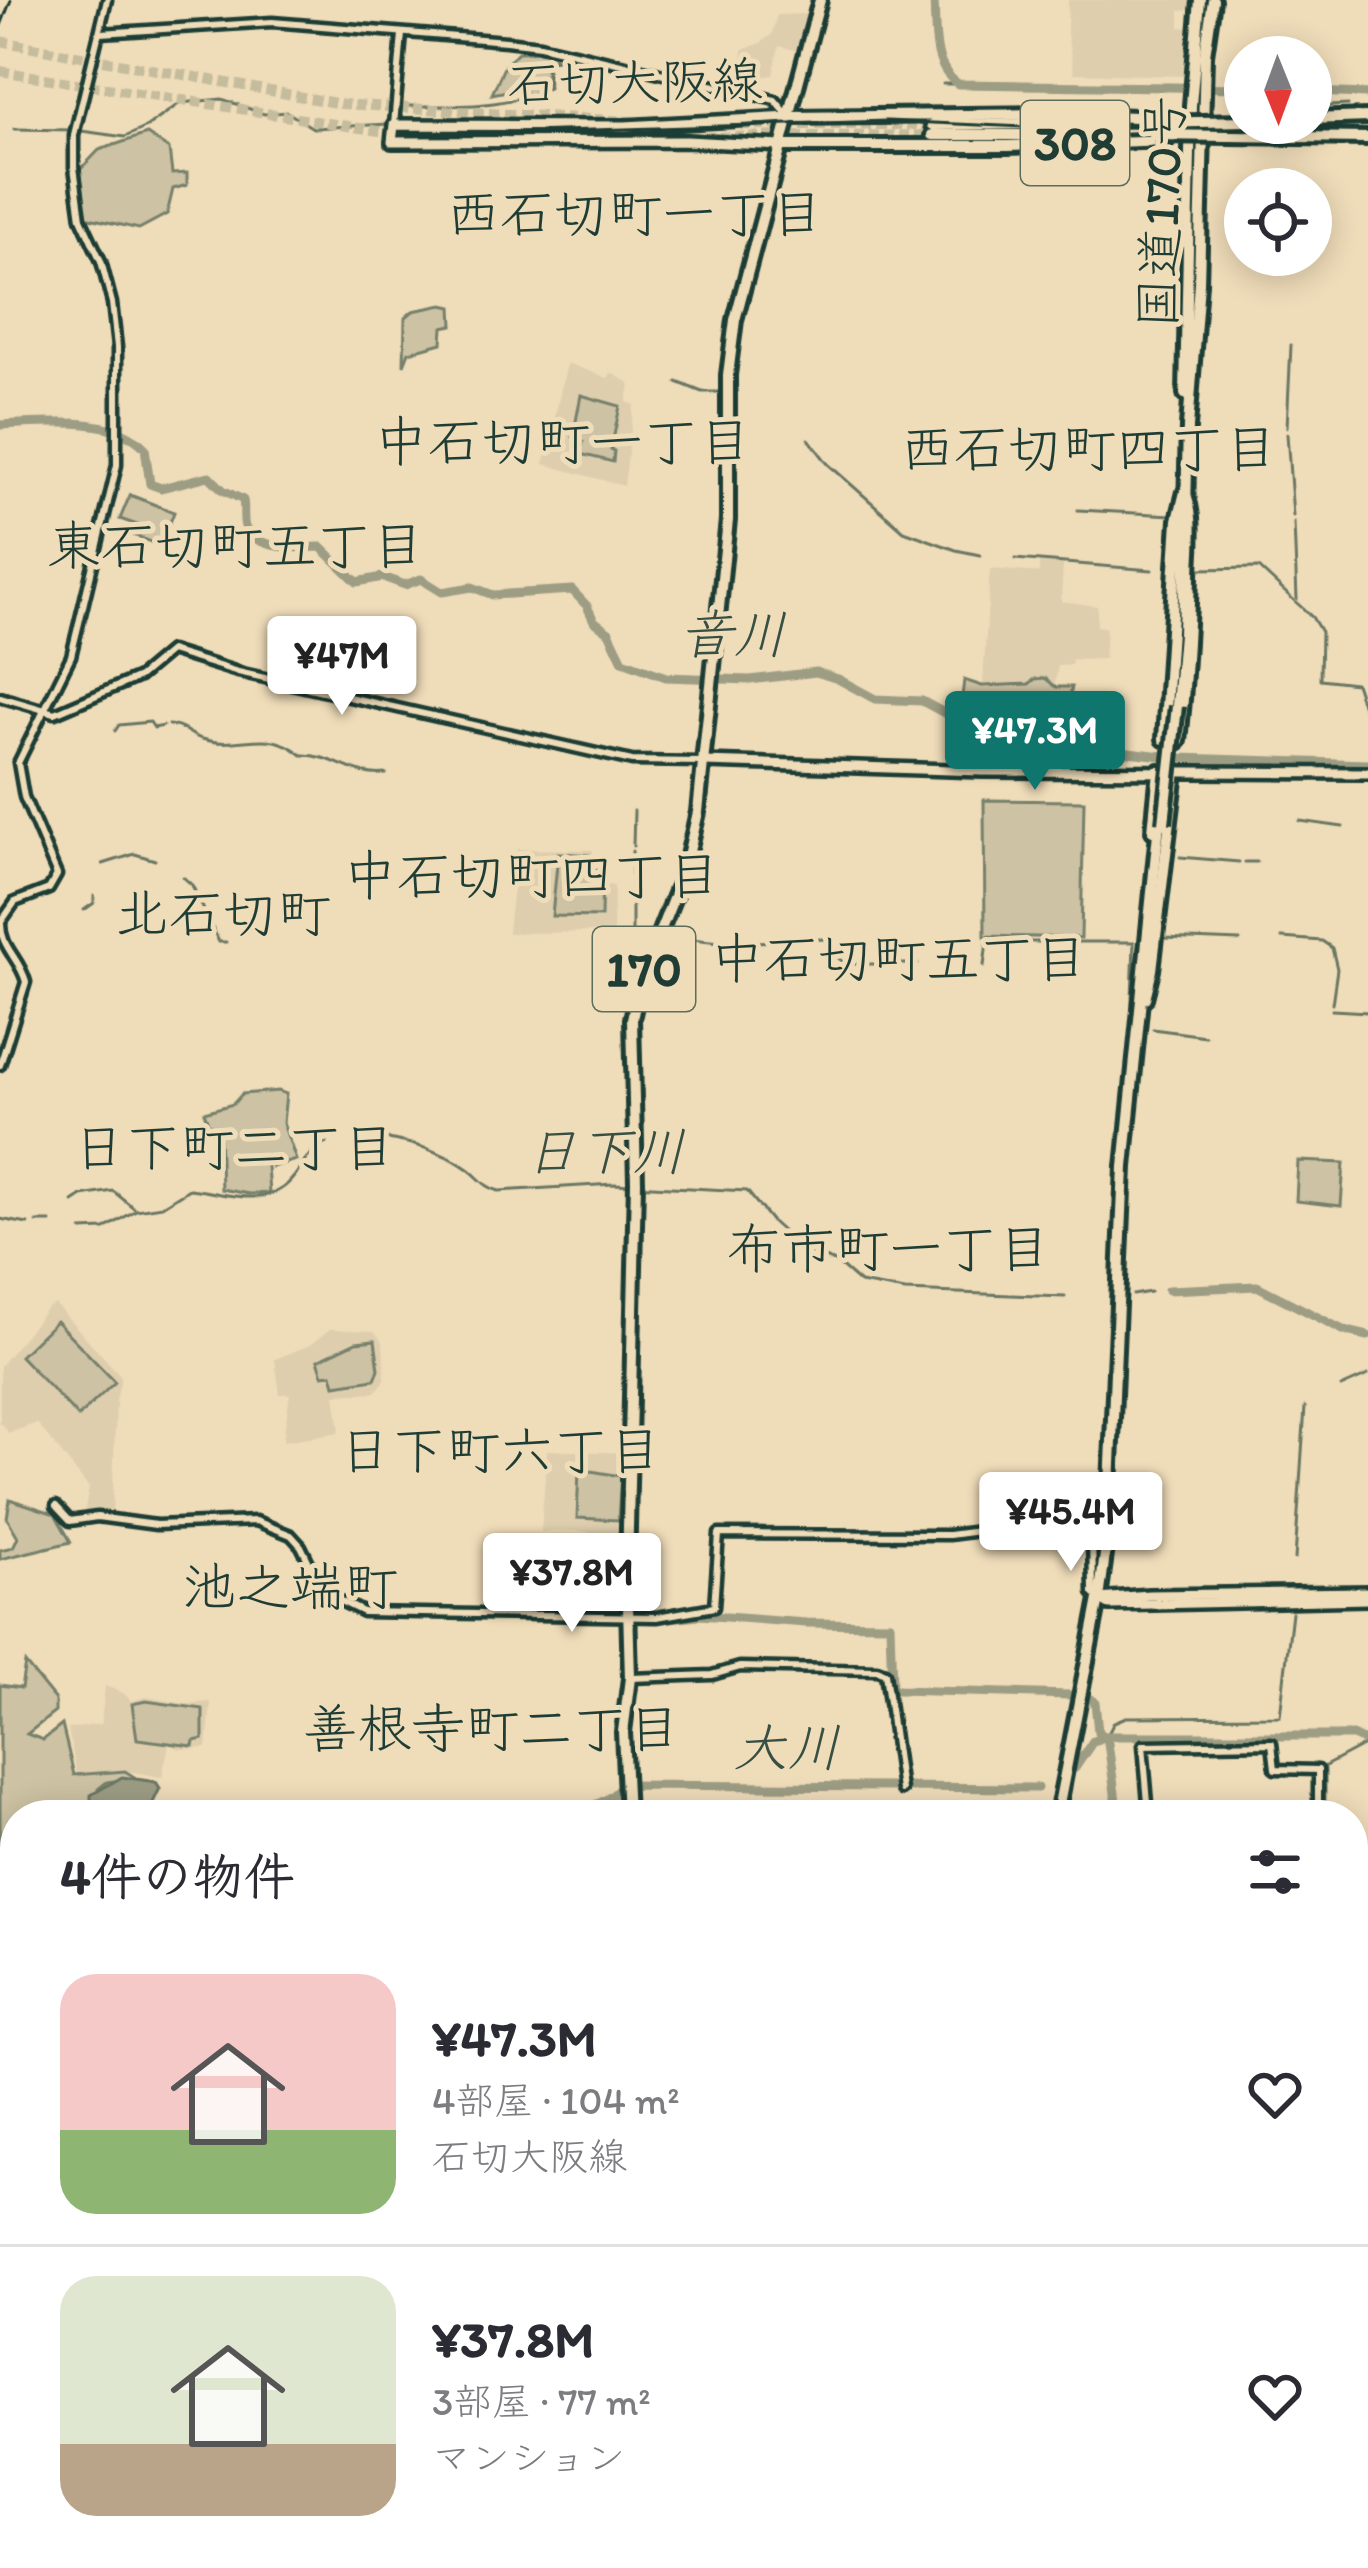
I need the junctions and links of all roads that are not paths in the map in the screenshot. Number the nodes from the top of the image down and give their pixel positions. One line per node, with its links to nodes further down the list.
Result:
1 (107, 0): 5 (street)
2 (820, 0): 8 (highway, 170)
3 (1200, 0): 7 (highway, 国道170号)
4 (1213, 0): 7 (highway, 国道170号)
5 (99, 33): 6 (street); 24 (street)
6 (402, 34): 8 (street); 14 (street)
7 (1198, 87): 16 (highway, 国道170号)
8 (790, 117): 9 (highway, 308); 15 (main road, 石切大阪線); 21 (highway, 170)
9 (1126, 118): 16 (highway, 308); 17 (highway)
10 (1368, 118): 11 (highway)
11 (1332, 119)
12 (1224, 124): 16 (highway, bridge)
13 (1224, 124): 16 (highway)
14 (394, 125): 15 (main road, 石切大阪線); 20 (main road, 石切大阪線)
15 (482, 125): 20 (main road, 石切大阪線)
16 (1195, 129): 17 (highway, bridge); 18 (highway, bridge); 19 (highway, 308); 22 (highway, 国道170号)
17 (932, 130): 19 (highway)
18 (1368, 138)
19 (1125, 140): 21 (highway, 308)
20 (482, 143): 21 (main road, 石切大阪線)
21 (782, 146): 25 (highway, 170)
22 (1185, 492): 22 (highway); 29 (highway, 国道170号, bridge)
23 (0, 697): 24 (street)
24 (40, 710): 25 (street); 30 (street)
25 (704, 762): 26 (main road); 34 (highway, 170)
26 (1159, 771): 27 (main road); 29 (highway)
27 (1176, 771): 28 (main road); 29 (highway)
28 (1368, 773)
29 (1143, 994): 33 (highway, 国道170号)
30 (0, 1065)
31 (56, 1506): 34 (street)
32 (1368, 1596): 33 (main road)
33 (1099, 1599): 34 (street); 38 (highway, 国道170号)
34 (627, 1616): 35 (highway, 170)
35 (630, 1678): 36 (street); 37 (highway, 170)
36 (901, 1790)
37 (628, 1800)
38 (1060, 1800)
39 (1147, 1800): 40 (street)
40 (1318, 1800)

